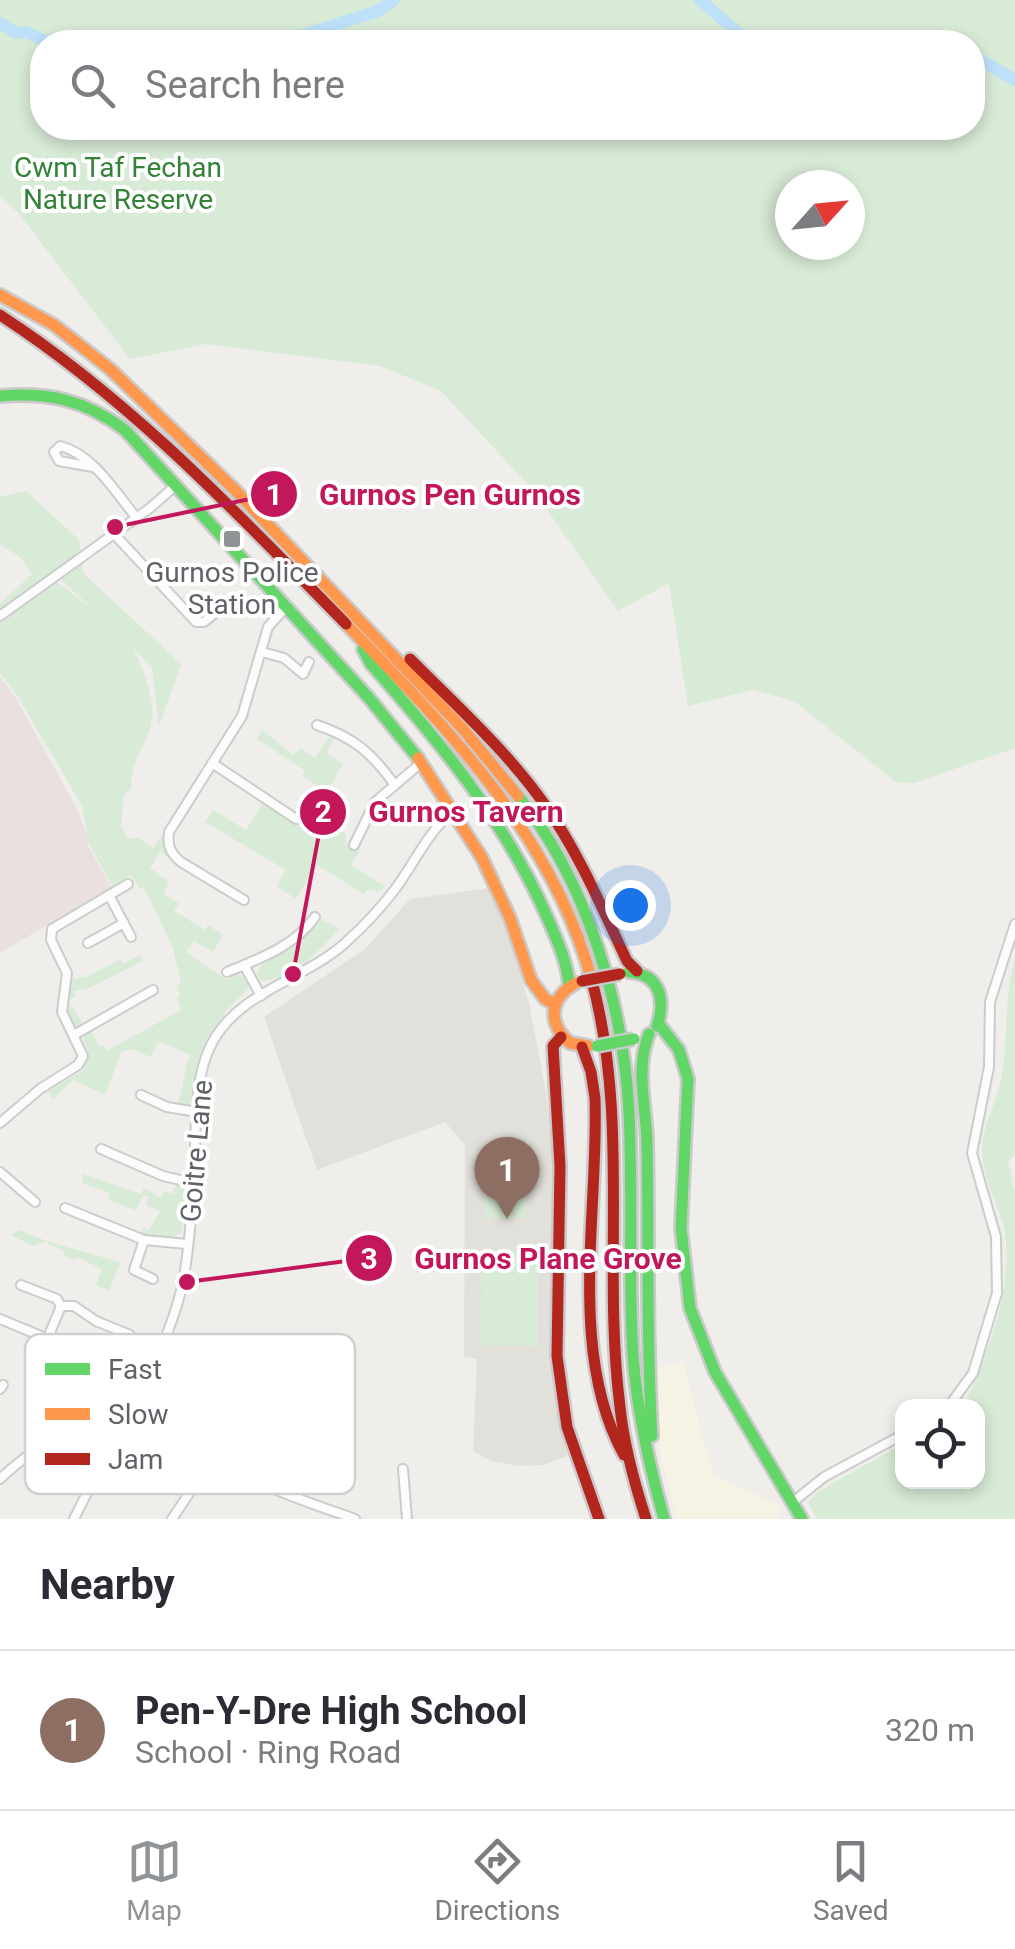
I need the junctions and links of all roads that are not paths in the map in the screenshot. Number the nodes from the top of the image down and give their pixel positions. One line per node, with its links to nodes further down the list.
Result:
1 (0, 295): 11 (main road)
2 (0, 315): 11 (main road)
3 (0, 396): 5 (main road)
4 (93, 466): 6 (street)
5 (175, 486): 6 (street); 8 (main road)
6 (136, 518): 7 (street)
7 (114, 534): 9 (street); 10 (street)
8 (286, 607): 12 (street); 15 (main road)
9 (220, 609)
10 (0, 616)
11 (358, 626): 30 (main road); 32 (main road); 61 (main road); 62 (main road)
12 (262, 652): 13 (street); 16 (street)
13 (310, 662)
14 (317, 726): 17 (street)
15 (422, 762): 17 (street); 18 (main road)
16 (212, 764): 19 (street); 23 (street)
17 (394, 784): 20 (street)
18 (455, 809): 34 (street, Goitre Lane); 35 (main road)
19 (296, 819)
20 (354, 845)
21 (128, 884): 22 (street)
22 (109, 895): 25 (street); 38 (street)
23 (244, 900)
24 (315, 916): 29 (street)
25 (124, 923): 27 (street); 28 (street)
26 (1015, 924): 59 (street)
27 (131, 937)
28 (88, 943)
29 (244, 965): 31 (street); 34 (street)
30 (637, 971): 32 (main road, bridge); 36 (main road)
31 (227, 972)
32 (576, 983): 35 (main road)
33 (153, 990): 38 (street)
34 (261, 996): 42 (street, Goitre Lane)
35 (554, 1004): 39 (main road)
36 (659, 1024): 37 (main road); 69 (main road)
37 (649, 1034): 40 (main road, bridge); 61 (main road)
38 (74, 1036): 43 (street)
39 (562, 1037): 40 (main road); 74 (main road)
40 (582, 1047): 62 (main road)
41 (141, 1095): 42 (street)
42 (196, 1112): 46 (street, Goitre Lane)
43 (0, 1122)
44 (101, 1149): 46 (street)
45 (0, 1172): 47 (street)
46 (193, 1183): 50 (street, Goitre Lane)
47 (35, 1202)
48 (66, 1208): 49 (street)
49 (144, 1240): 50 (street); 51 (street)
50 (187, 1244): 58 (street, Goitre Lane)
51 (153, 1278)
52 (20, 1285): 53 (street)
53 (61, 1306): 56 (street); 57 (street)
54 (0, 1318): 55 (street)
55 (34, 1334)
56 (49, 1334)
57 (128, 1334)
58 (166, 1334)
59 (954, 1399)
60 (895, 1439): 69 (street)
61 (646, 1454): 76 (main road)
62 (628, 1459): 75 (main road)
63 (25, 1460): 65 (street)
64 (403, 1469): 73 (street)
65 (0, 1479)
66 (87, 1494): 70 (street, Goitre Lane)
67 (189, 1494): 71 (street)
68 (291, 1494): 72 (street)
69 (793, 1502): 77 (main road)
70 (74, 1519)
71 (172, 1519)
72 (355, 1519)
73 (406, 1519)
74 (599, 1519)
75 (646, 1519)
76 (664, 1519)
77 (802, 1519)

